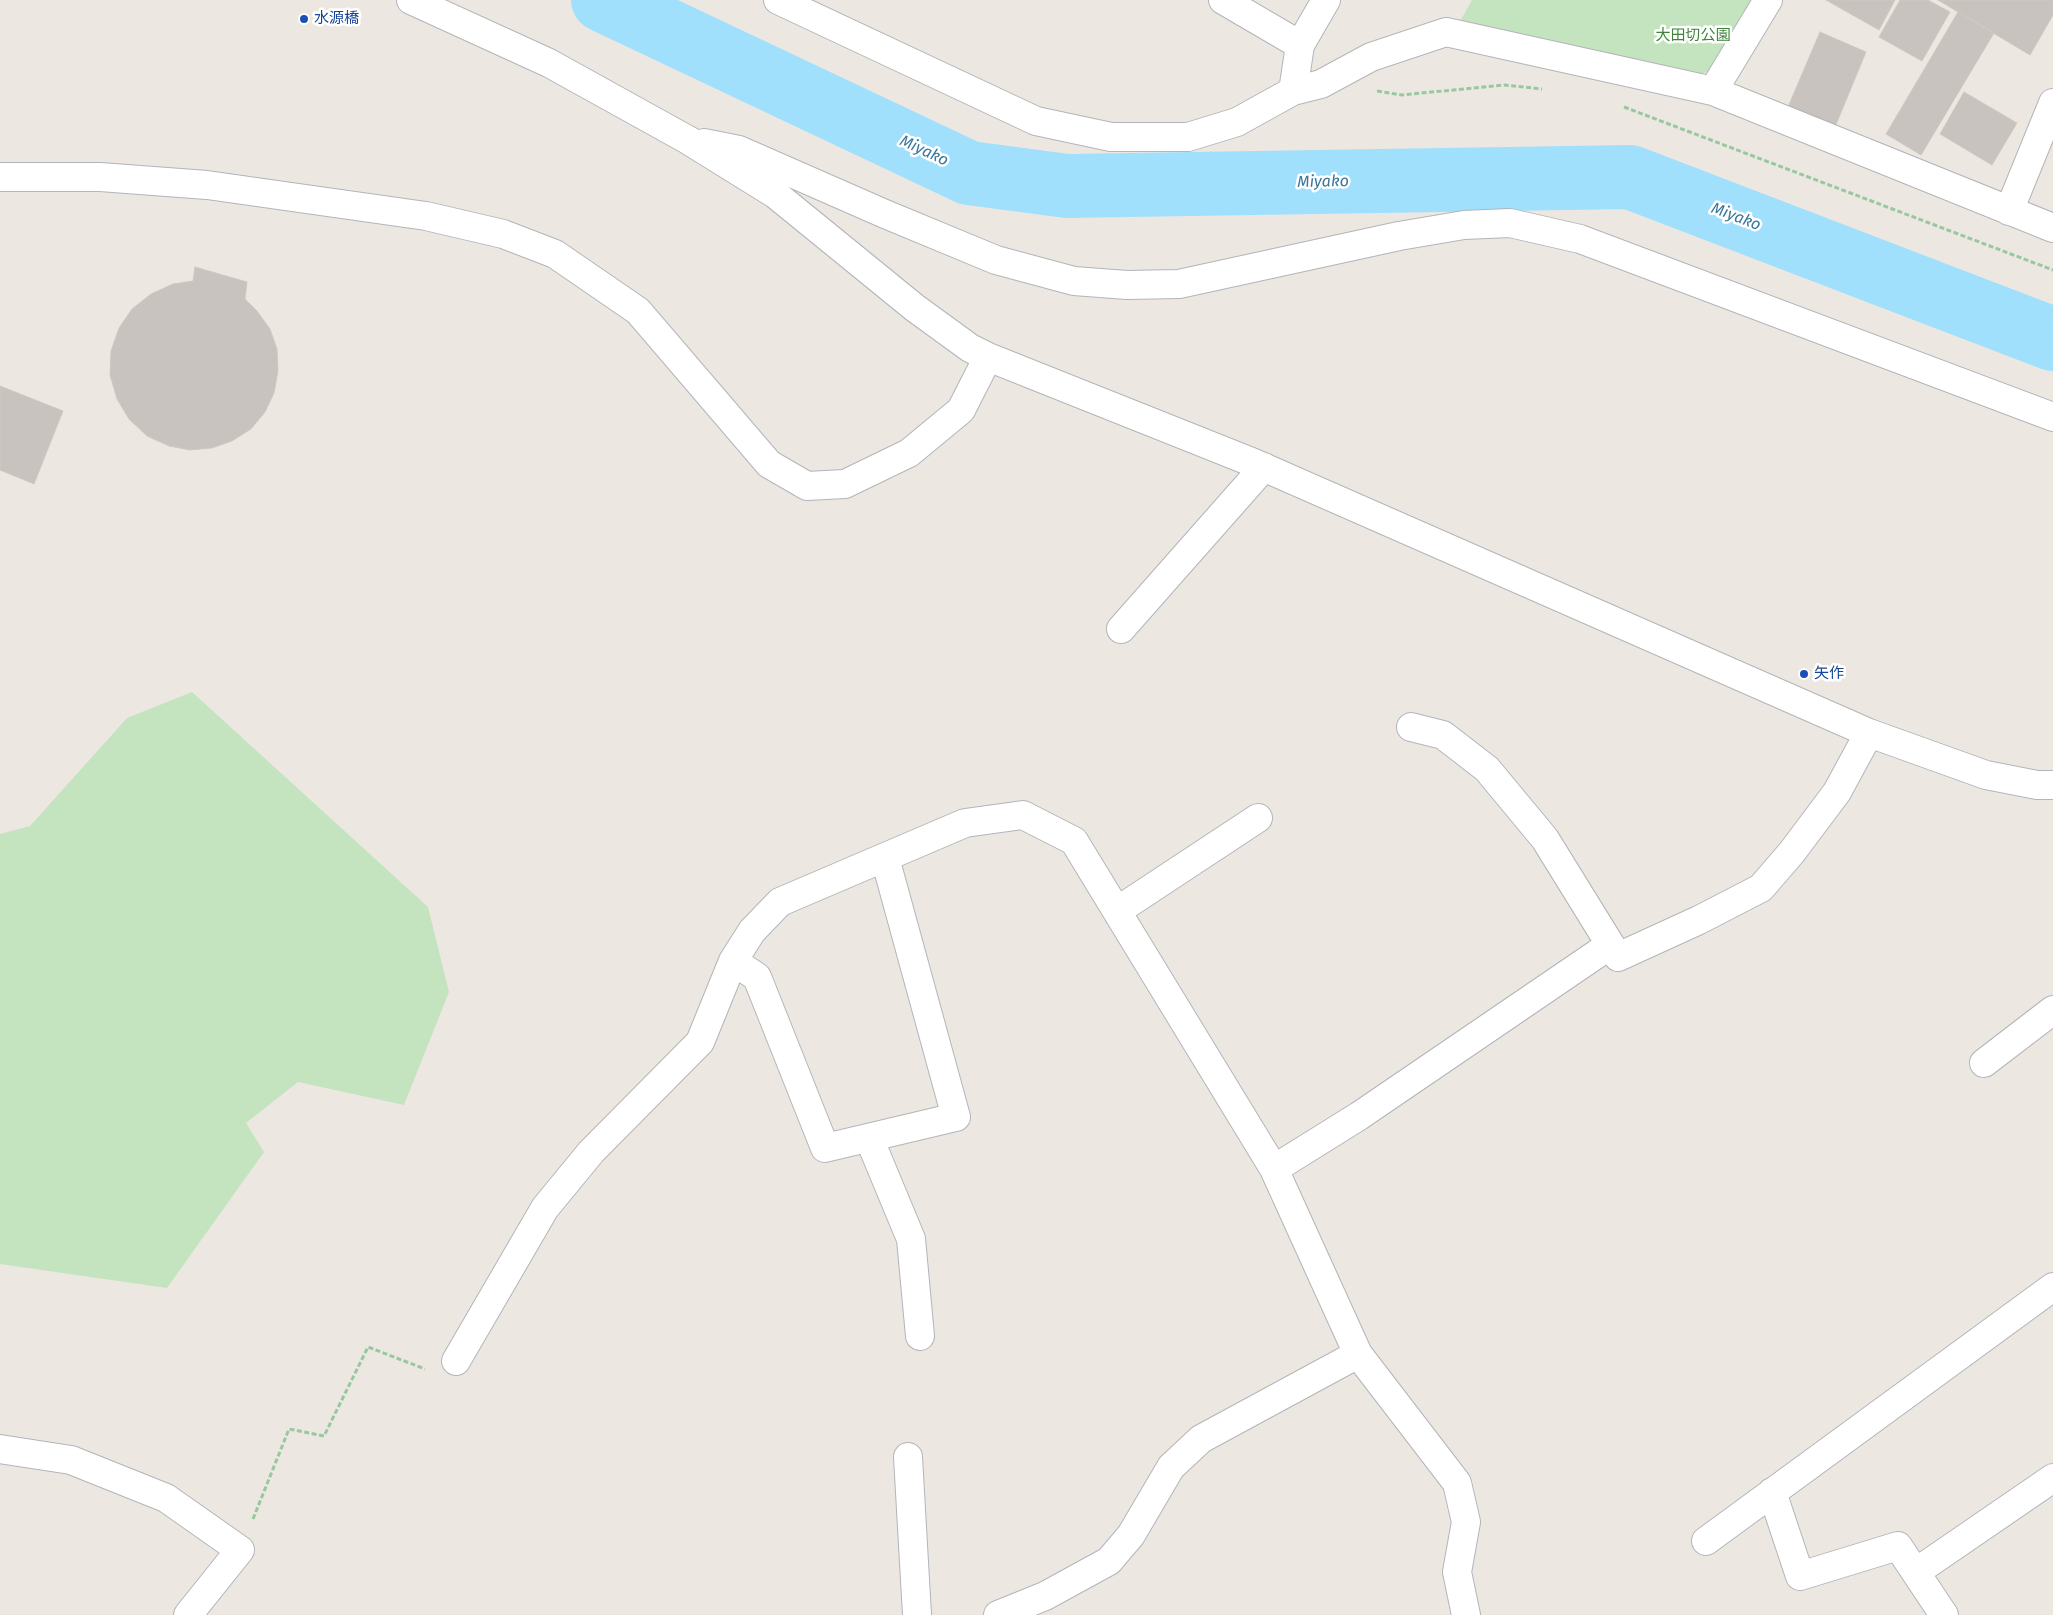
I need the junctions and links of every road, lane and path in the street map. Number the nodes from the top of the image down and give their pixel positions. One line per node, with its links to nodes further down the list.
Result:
1 (411, 0): 13 (street)
2 (778, 0): 8 (street)
3 (1223, 0): 6 (street)
4 (1326, 0): 6 (street)
5 (1768, 0): 10 (street)
6 (1300, 45): 8 (street)
7 (1546, 89): 9 (path)
8 (1293, 91): 10 (street)
9 (1375, 91)
10 (1713, 91): 15 (street)
11 (2053, 103): 15 (street)
12 (1623, 106): 17 (path)
13 (688, 140): 18 (street); 19 (street)
14 (0, 176): 18 (street)
15 (2009, 212): 16 (street)
16 (2053, 228)
17 (2053, 270)
18 (988, 357): 20 (street)
19 (2053, 417)
20 (1264, 467): 21 (street); 23 (street)
21 (1122, 629)
22 (1411, 727): 28 (street)
23 (1869, 733): 24 (street); 28 (street)
24 (2048, 791)
25 (1258, 818): 27 (street)
26 (885, 858): 27 (street); 29 (street); 32 (street)
27 (1117, 910): 33 (street)
28 (1610, 945): 33 (street)
29 (733, 961): 32 (street); 37 (street)
30 (2053, 1010): 31 (street)
31 (1984, 1063)
32 (869, 1138): 35 (street)
33 (1274, 1169): 36 (street)
34 (2053, 1287): 41 (street)
35 (920, 1336)
36 (1358, 1354): 47 (street); 48 (street)
37 (456, 1361): 43 (path)
38 (0, 1448): 43 (street)
39 (908, 1457): 46 (street)
40 (2053, 1478): 44 (street)
41 (1772, 1492): 42 (street); 44 (street)
42 (1706, 1541)
43 (240, 1550): 45 (street)
44 (1916, 1572): 49 (street)
45 (188, 1615)
46 (917, 1615)
47 (998, 1615)
48 (1466, 1615)
49 (1944, 1615)

